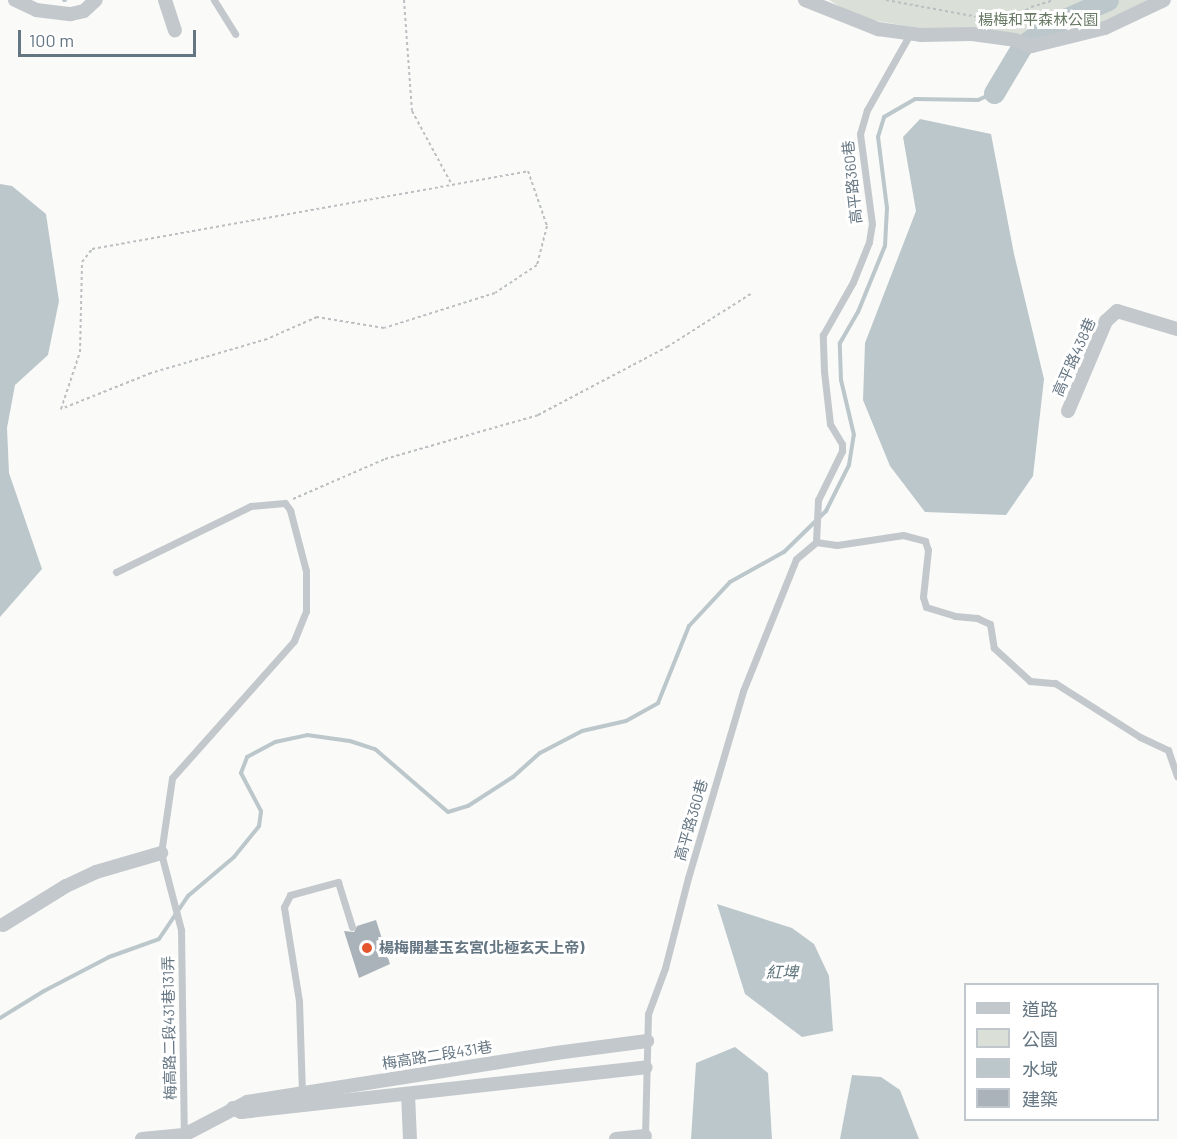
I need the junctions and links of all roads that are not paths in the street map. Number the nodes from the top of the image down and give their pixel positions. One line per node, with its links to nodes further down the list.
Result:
1 (15, 0): 2 (street)
2 (96, 0)
3 (165, 0): 8 (street)
4 (214, 0): 9 (lane)
5 (805, 0): 7 (street)
6 (1164, 0): 10 (street)
7 (824, 3): 10 (street)
8 (175, 30)
9 (235, 34)
10 (910, 34): 13 (lane, 高平路360巷)
11 (1177, 329): 12 (street, 高平路438巷)
12 (1068, 411)
13 (816, 542): 15 (lane); 19 (lane, 高平路360巷)
14 (116, 572): 16 (lane)
15 (1177, 776)
16 (161, 853): 17 (street); 24 (lane, 梅高路二段431巷131弄)
17 (3, 925)
18 (352, 927): 21 (lane)
19 (647, 1041): 20 (lane, 高平路360巷); 21 (street, 梅高路二段431巷)
20 (646, 1066): 22 (street); 25 (lane, 高平路360巷)
21 (302, 1092): 23 (street, 梅高路二段431巷)
22 (408, 1094): 23 (street); 27 (street)
23 (233, 1108): 24 (street, 梅高路二段431巷)
24 (184, 1137): 26 (street, 梅高路二段431巷)
25 (645, 1138): 28 (street)
26 (142, 1139)
27 (410, 1139)
28 (616, 1139)

